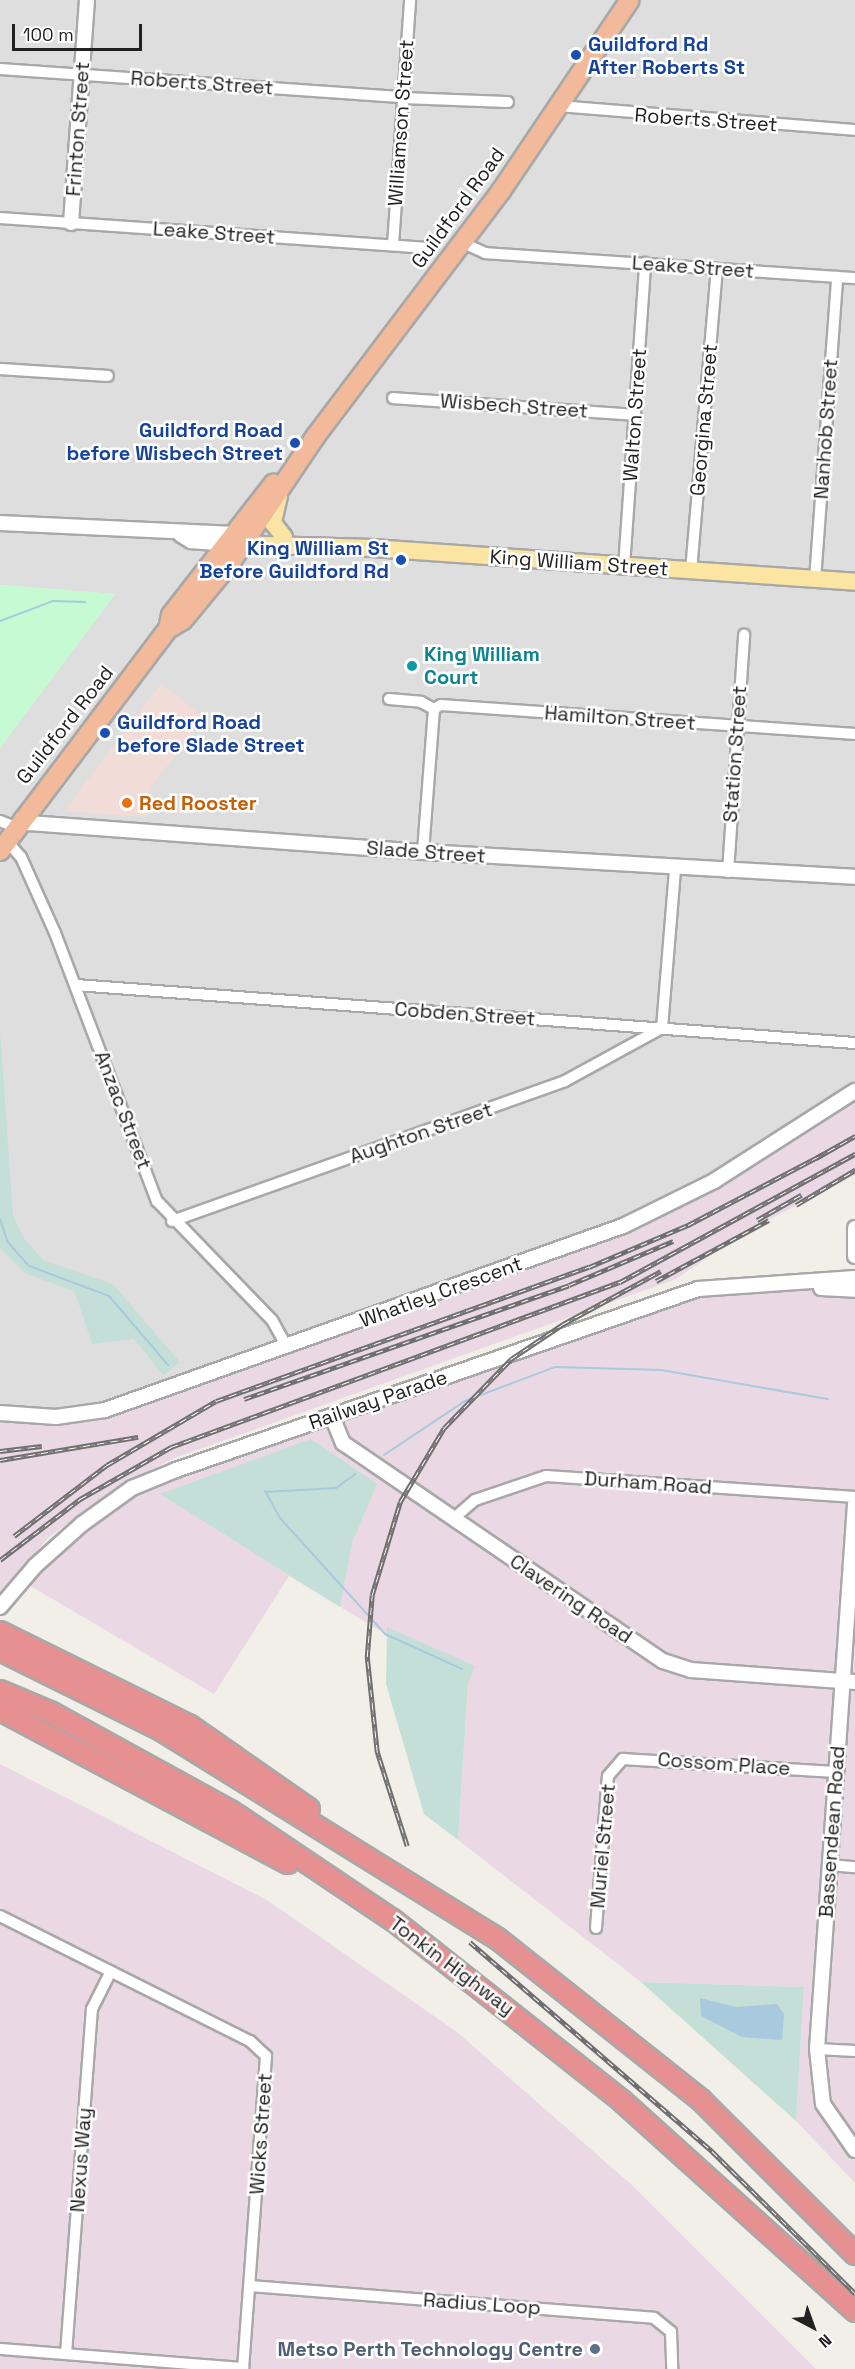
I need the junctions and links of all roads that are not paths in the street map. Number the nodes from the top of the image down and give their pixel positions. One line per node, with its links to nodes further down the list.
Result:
1 (87, 0): 5 (street, Frinton Street)
2 (410, 0): 6 (street, Williamson Street)
3 (630, 0): 8 (highway, Guildford Road)
4 (0, 69): 5 (street, Roberts Street)
5 (82, 75): 6 (street, Roberts Street); 11 (street, Frinton Street)
6 (403, 97): 7 (street, Roberts Street); 13 (street, Williamson Street)
7 (508, 102)
8 (557, 106): 9 (street, Roberts Street); 12 (highway, Guildford Road)
9 (855, 130)
10 (0, 218): 11 (street, Leake Street)
11 (71, 223): 13 (street, Leake Street)
12 (463, 243): 15 (street, Leake Street); 23 (highway, Guildford Road)
13 (393, 245): 14 (street, Leake Street)
14 (428, 248)
15 (645, 263): 16 (street, Leake Street); 22 (street, Walton Street)
16 (717, 269): 17 (street, Leake Street); 30 (street, Georgina Street)
17 (837, 277): 18 (street, Leake Street); 31 (street, Nanhob Street)
18 (855, 278)
19 (0, 369): 20 (street)
20 (108, 375)
21 (393, 398): 22 (street, Wisbech Street)
22 (635, 415): 29 (street, Walton Street)
23 (315, 437): 24 (highway, Guildford Road); 27 (highway, Guildford Road)
24 (279, 496): 26 (main road); 27 (highway, Guildford Road)
25 (0, 523): 27 (street, King William Street)
26 (284, 537): 27 (main road, King William Street); 28 (main road, King William Street)
27 (239, 540): 28 (main road, King William Street); 38 (highway, Guildford Road)
28 (303, 544): 29 (main road, King William Street)
29 (624, 567): 30 (main road, King William Street)
30 (691, 571): 31 (main road, King William Street)
31 (815, 580): 32 (main road, King William Street)
32 (855, 582)
33 (744, 635): 36 (street, Station Street)
34 (389, 699): 35 (street, Hamilton Street)
35 (434, 710): 36 (street, Hamilton Street); 39 (street)
36 (735, 726): 37 (street, Hamilton Street); 41 (street, Station Street)
37 (855, 734)
38 (9, 831): 39 (street, Slade Street); 45 (street, Anzac Street)
39 (423, 852): 40 (street, Slade Street)
40 (675, 869): 41 (street, Slade Street); 46 (street)
41 (728, 872): 43 (street, Slade Street)
42 (855, 877): 43 (street, Slade Street)
43 (831, 878): 44 (street, Slade Street)
44 (855, 884)
45 (76, 985): 46 (street, Cobden Street); 49 (street, Anzac Street)
46 (662, 1028): 47 (street, Cobden Street); 49 (street, Aughton Street)
47 (855, 1043)
48 (855, 1091): 55 (street, Whatley Crescent)
49 (172, 1221): 55 (street, Anzac Street)
50 (855, 1228): 51 (street)
51 (855, 1256)
52 (855, 1278): 53 (street, Railway Parade)
53 (798, 1283): 54 (street, Railway Parade); 57 (street, Railway Parade)
54 (855, 1290)
55 (287, 1347): 56 (street, Whatley Crescent)
56 (0, 1413)
57 (332, 1416): 60 (street, Clavering Road); 61 (street, Railway Parade)
58 (855, 1497): 60 (street, Durham Road)
59 (855, 1504): 63 (street, Bassendean Road)
60 (453, 1519): 63 (street, Clavering Road)
61 (0, 1607)
62 (4, 1643): 78 (highway, Tonkin Highway)
63 (849, 1682): 67 (street, Bassendean Road)
64 (0, 1691): 71 (highway, Tonkin Highway)
65 (0, 1710): 71 (highway)
66 (614, 1766): 67 (street, Cossom Place); 72 (street, Muriel Street)
67 (835, 1772): 68 (street, Bassendean Road)
68 (830, 1865): 69 (street); 74 (street, Bassendean Road)
69 (855, 1867)
70 (0, 1916): 73 (street, Wicks Street)
71 (393, 1920): 77 (highway, Tonkin Highway)
72 (596, 1928)
73 (111, 1971): 79 (street, Wicks Street); 83 (street, Nexus Way)
74 (817, 2049): 75 (street); 76 (street, Bassendean Road)
75 (855, 2051)
76 (855, 2150)
77 (761, 2230): 80 (highway, Tonkin Highway); 81 (highway)
78 (855, 2254)
79 (250, 2286): 84 (street, Wicks Street); 85 (street, Radius Loop)
80 (855, 2311)
81 (855, 2323)
82 (0, 2349): 83 (street)
83 (66, 2354): 84 (street)
84 (243, 2368)
85 (672, 2369)

